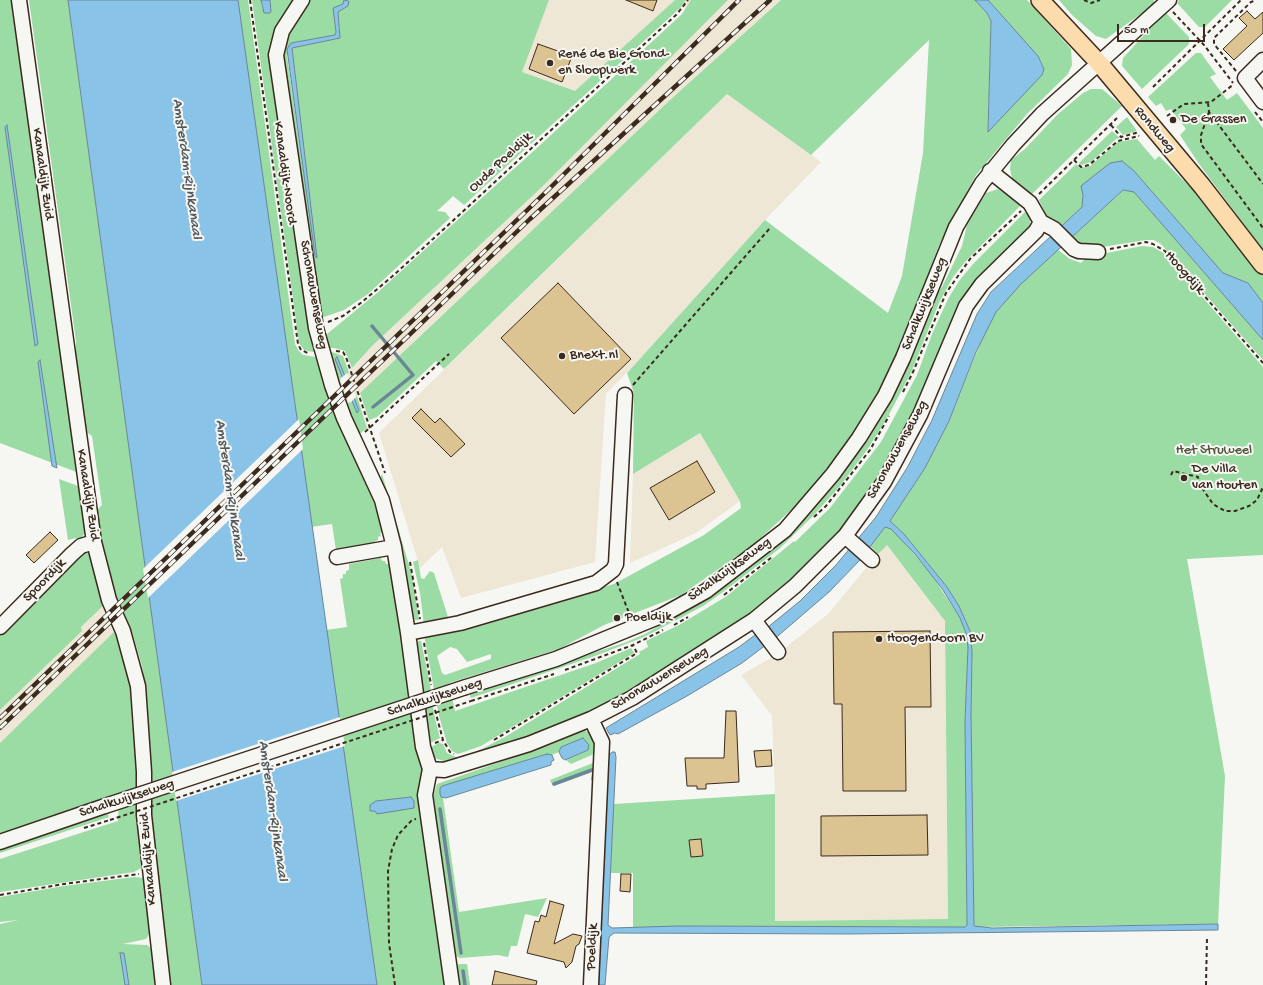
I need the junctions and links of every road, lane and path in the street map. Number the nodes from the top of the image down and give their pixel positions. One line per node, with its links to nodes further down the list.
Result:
1 (19, 0): 41 (street, Kanaaldijk Zuid)
2 (250, 0): 33 (path, Kanaaldijk-Noord)
3 (302, 0): 32 (street, Schonauwenseweg)
4 (688, 0): 32 (path, Oude Poeldijk)
5 (1040, 0): 14 (main road, Rondweg)
6 (1084, 0): 7 (path)
7 (1100, 0)
8 (1241, 0): 12 (path)
9 (1256, 0): 10 (path)
10 (1250, 1): 15 (path)
11 (1169, 4): 12 (path); 14 (street, Schalkwijkseweg)
12 (1200, 40): 15 (path); 16 (path)
13 (1263, 60): 15 (street)
14 (1099, 63): 24 (street, Schalkwijkseweg); 31 (main road, Rondweg)
15 (1239, 81): 17 (street); 18 (path)
16 (1152, 87)
17 (1263, 102)
18 (1208, 103): 19 (path); 20 (path)
19 (1209, 112): 25 (path); 29 (path)
20 (1167, 116)
21 (1117, 118): 22 (path)
22 (1111, 125): 23 (path); 23 (path)
23 (1074, 160): 26 (path)
24 (990, 171): 26 (street); 60 (street, Schalkwijkseweg, bridge)
25 (1263, 184)
26 (1030, 202): 27 (street)
27 (1041, 222): 30 (street); 40 (street, Schonauwenseweg)
28 (770, 228): 36 (path)
29 (1263, 228)
30 (1098, 252): 35 (path, Hoogdijk)
31 (1263, 265)
32 (316, 328): 33 (street, Schonauwenseweg)
33 (322, 352): 37 (street, Schonauwenseweg)
34 (449, 354): 37 (path)
35 (1263, 363)
36 (625, 395): 49 (street)
37 (354, 440): 42 (street, Schonauwenseweg)
38 (1171, 475): 39 (path)
39 (1263, 486)
40 (849, 540): 44 (street); 47 (street, Schonauwenseweg)
41 (94, 542): 48 (street, Spoordijk); 61 (street, Kanaaldijk Zuid)
42 (394, 547): 43 (street); 49 (street, Schonauwenseweg)
43 (337, 557)
44 (869, 557)
45 (617, 581): 46 (path)
46 (629, 613)
47 (758, 624): 51 (street); 53 (street, Schonauwenseweg)
48 (0, 627)
49 (408, 633): 57 (street, Schonauwenseweg)
50 (632, 645): 55 (path)
51 (774, 648)
52 (471, 701): 59 (path, bridge)
53 (591, 719): 57 (street, Schonauwenseweg); 67 (street, Poeldijk)
54 (444, 740): 56 (path)
55 (493, 741)
56 (457, 756)
57 (430, 769): 58 (street, Schonauwenseweg)
58 (428, 814): 65 (path); 66 (street, Schonauwenseweg)
59 (110, 820)
60 (0, 842)
61 (150, 873): 62 (path); 64 (street, Kanaaldijk Zuid)
62 (0, 895)
63 (1207, 937): 68 (path)
64 (163, 985)
65 (394, 985)
66 (452, 985)
67 (591, 985)
68 (1206, 985)

